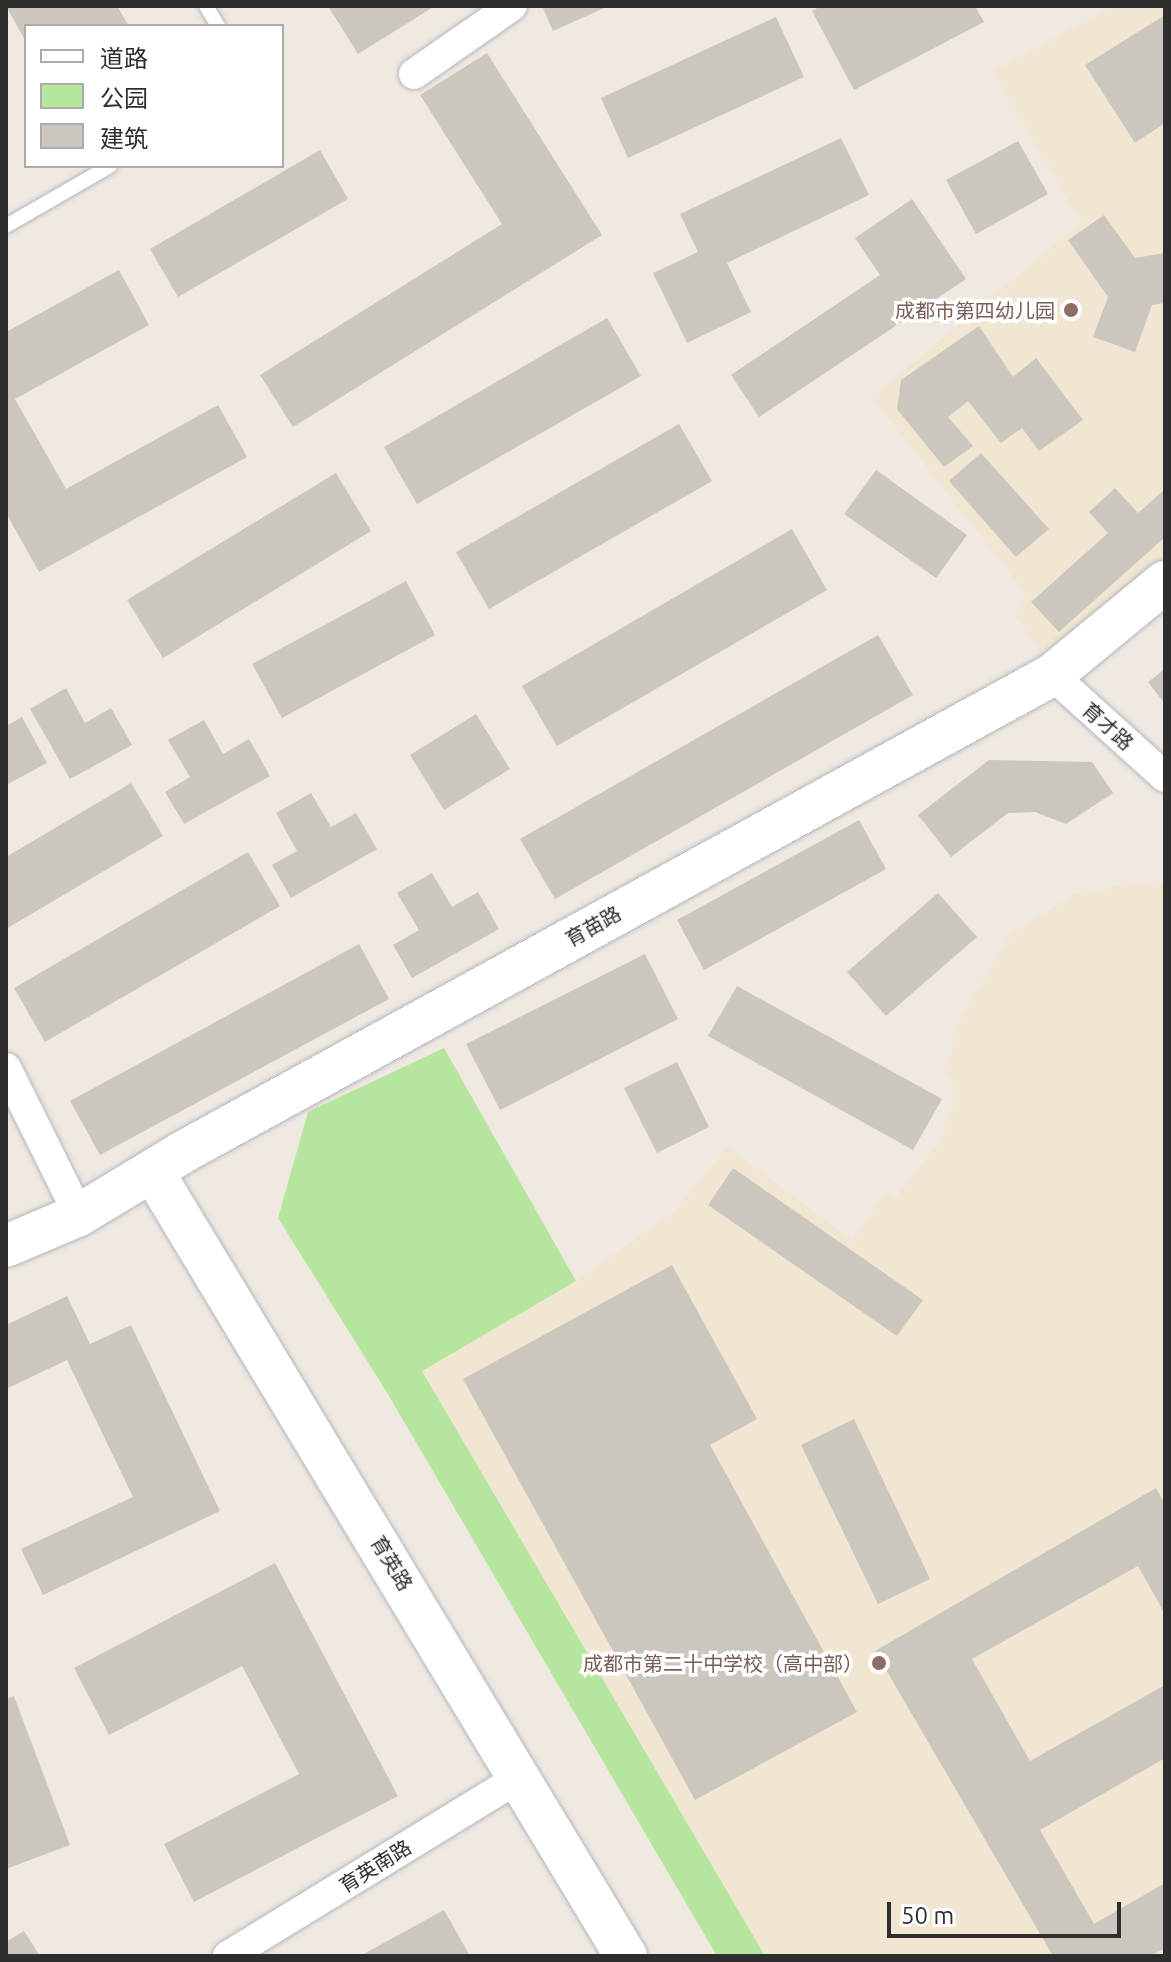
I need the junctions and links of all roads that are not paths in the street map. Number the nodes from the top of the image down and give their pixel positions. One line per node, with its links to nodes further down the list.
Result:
1 (206, 6): 3 (lane)
2 (512, 6): 4 (street)
3 (217, 24)
4 (414, 74)
5 (107, 168): 6 (lane)
6 (6, 226)
7 (1165, 582): 8 (street, 育苗路)
8 (1052, 675): 9 (street, 育才路); 11 (street, 育苗路)
9 (1165, 777)
10 (6, 1068): 12 (street)
11 (153, 1172): 12 (street, 育苗路); 14 (street, 育英路)
12 (79, 1215): 13 (street, 育苗路)
13 (6, 1246)
14 (522, 1776): 15 (street, 育英南路); 16 (street, 育英路)
15 (228, 1956)
16 (626, 1956)

